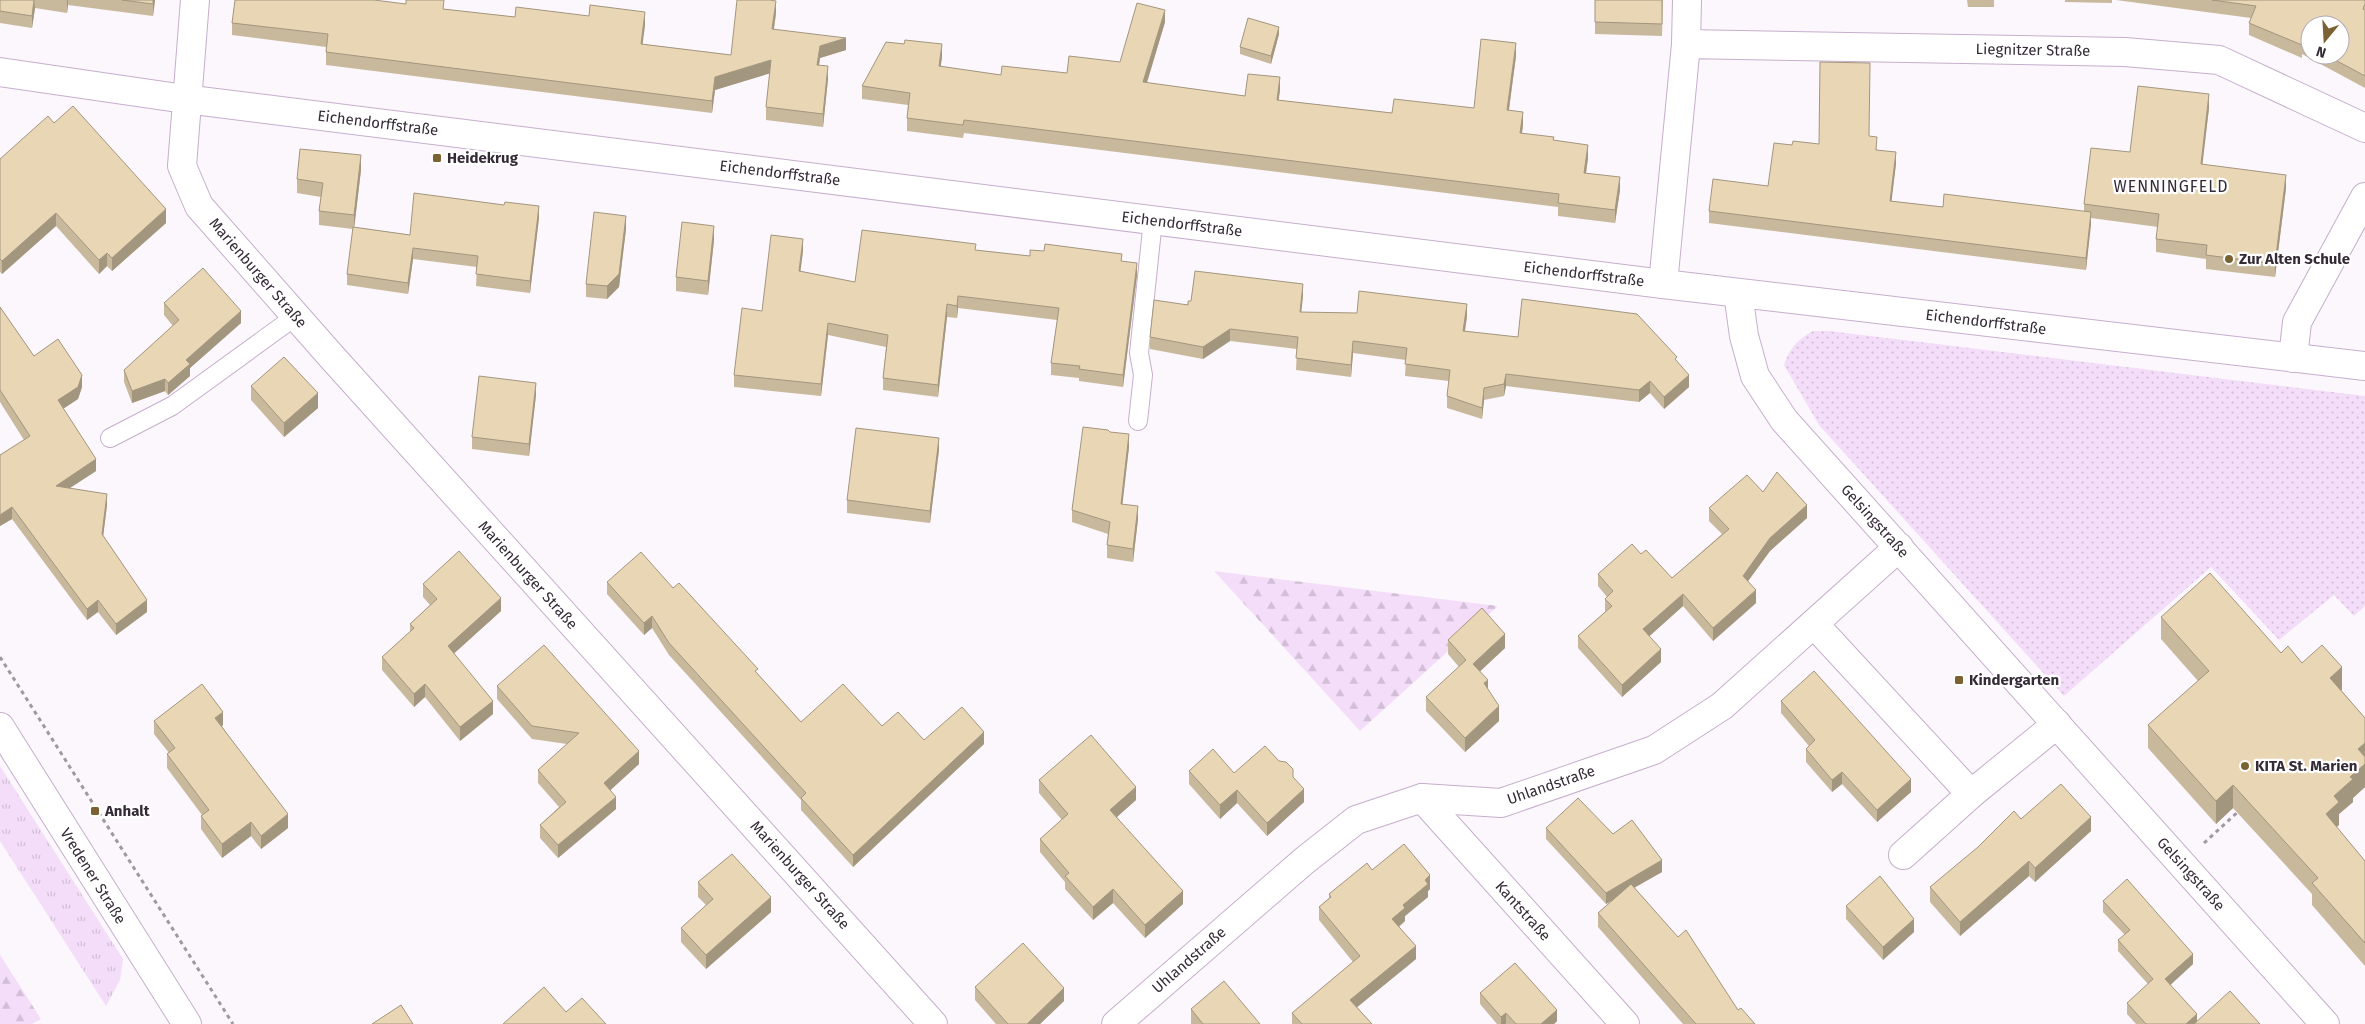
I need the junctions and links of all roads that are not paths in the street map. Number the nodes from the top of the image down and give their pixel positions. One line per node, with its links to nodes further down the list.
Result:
1 (195, 0): 5 (street, Marienburger Straße)
2 (1687, 0): 3 (street)
3 (1686, 44): 6 (street, Liegnitzer Straße); 9 (street)
4 (0, 72): 5 (street, Eichendorffstraße)
5 (185, 99): 8 (street, Eichendorffstraße); 11 (street, Marienburger Straße)
6 (2365, 128)
7 (2365, 197): 12 (street)
8 (1153, 220): 9 (street, Eichendorffstraße); 14 (lane)
9 (1663, 284): 10 (street, Eichendorffstraße)
10 (1738, 293): 12 (street, Eichendorffstraße); 16 (street, Gelsingstraße)
11 (296, 316): 15 (lane); 24 (street, Marienburger Straße)
12 (2293, 358): 13 (street, Eichendorffstraße)
13 (2365, 366)
14 (1138, 421)
15 (110, 438)
16 (1899, 547): 17 (street, Uhlandstraße); 18 (street, Gelsingstraße)
17 (1814, 624): 20 (street); 21 (street, Uhlandstraße)
18 (2057, 724): 20 (street); 27 (street, Gelsingstraße)
19 (0, 727): 23 (street, Vredener Straße)
20 (1971, 794): 22 (street)
21 (1422, 798): 25 (street, Uhlandstraße); 26 (street, Kantstraße)
22 (1903, 855)
23 (187, 1024)
24 (933, 1024)
25 (1116, 1024)
26 (1625, 1024)
27 (2325, 1024)

